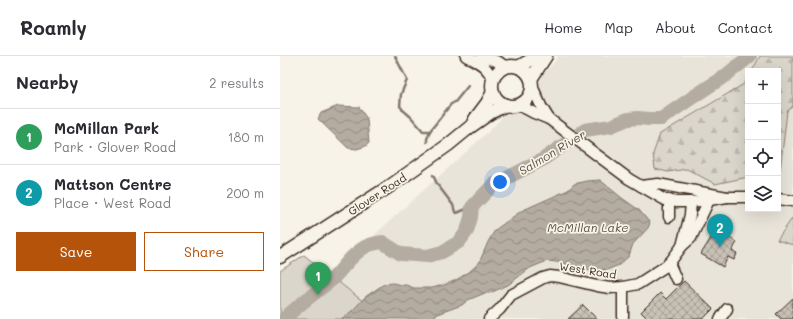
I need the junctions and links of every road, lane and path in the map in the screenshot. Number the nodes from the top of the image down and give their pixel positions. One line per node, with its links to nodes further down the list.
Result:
1 (466, 56): 6 (street)
2 (482, 56): 5 (street)
3 (538, 56): 5 (main road)
4 (546, 56): 7 (main road)
5 (512, 67): 6 (main road); 7 (main road)
6 (493, 80): 8 (main road)
7 (532, 84): 10 (main road); 11 (street)
8 (493, 92): 9 (main road); 12 (main road, Glover Road)
9 (506, 105): 10 (main road); 12 (main road, Glover Road)
10 (519, 105): 11 (street)
11 (550, 120): 13 (street)
12 (470, 127): 23 (main road, Glover Road)
13 (641, 186): 14 (street); 16 (street)
14 (727, 197): 15 (street); 17 (street)
15 (745, 197)
16 (669, 200): 20 (street); 21 (street)
17 (709, 200): 20 (street); 22 (street, West Road)
18 (781, 200): 19 (street)
19 (793, 201)
20 (690, 202): 22 (street, West Road)
21 (669, 217)
22 (682, 246): 24 (street, West Road)
23 (280, 257)
24 (669, 263): 25 (street); 26 (street, West Road)
25 (676, 279)
26 (624, 287): 28 (street); 29 (street, West Road)
27 (727, 310): 30 (street)
28 (623, 316)
29 (489, 319)
30 (720, 319)

